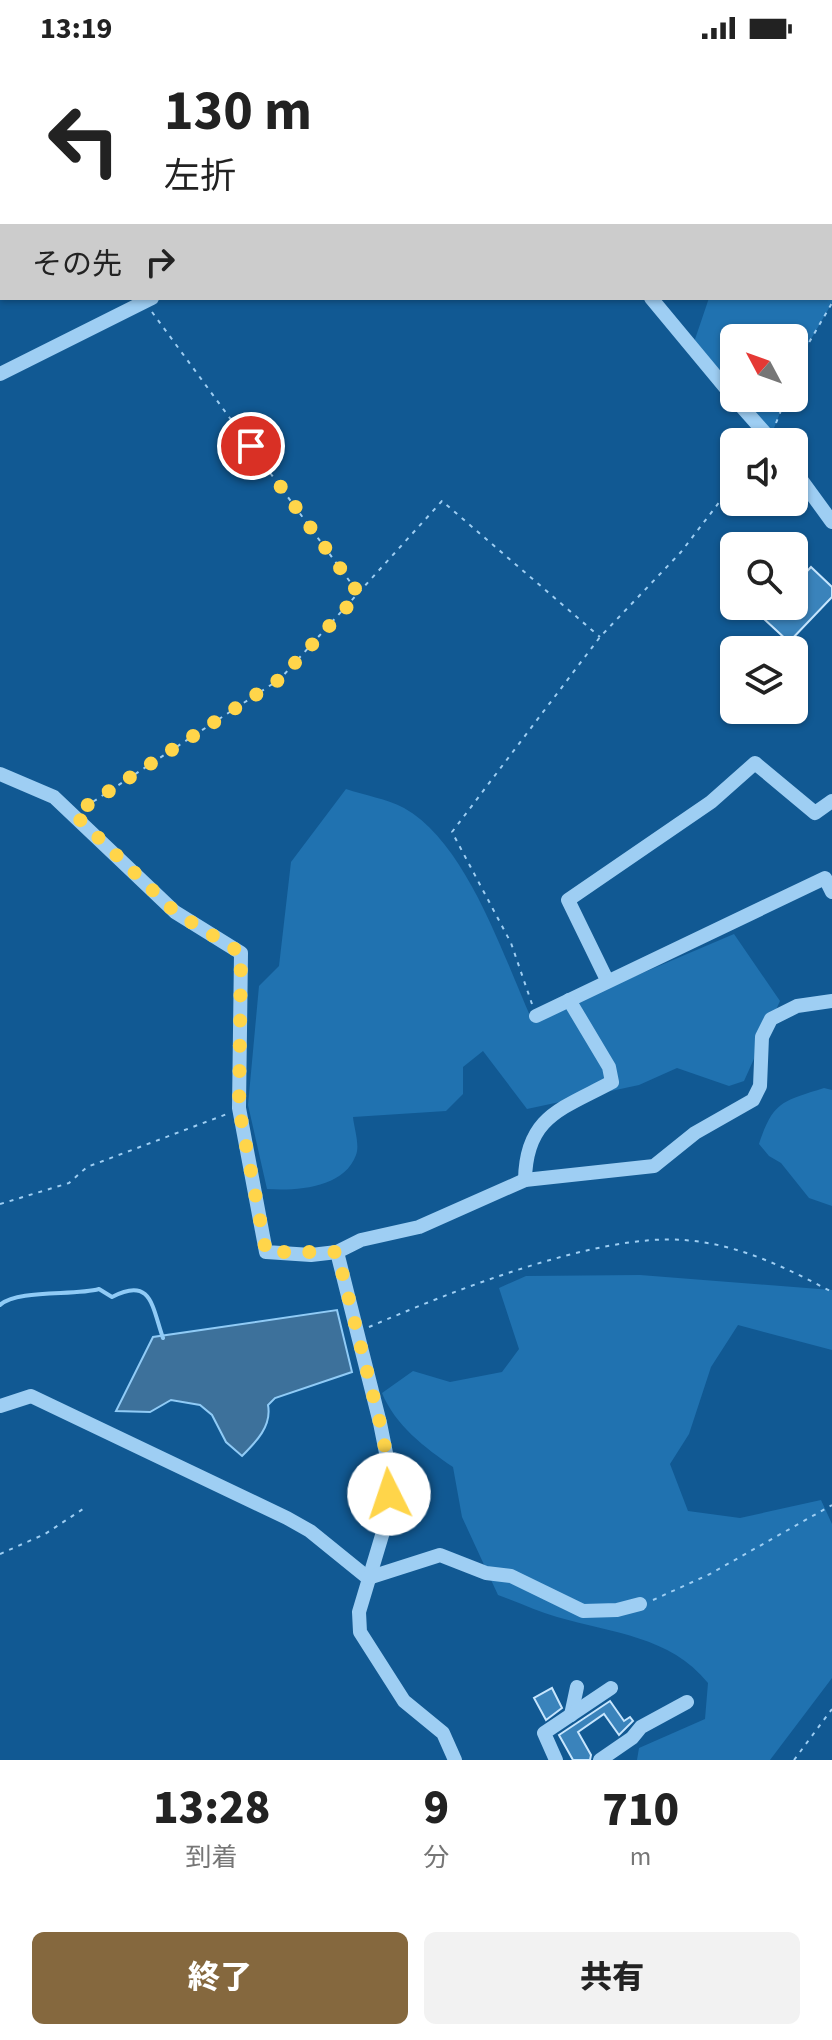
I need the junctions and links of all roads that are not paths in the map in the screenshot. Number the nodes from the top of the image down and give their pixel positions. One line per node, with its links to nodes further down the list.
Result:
1 (148, 300): 3 (street)
2 (653, 300): 4 (street)
3 (0, 374)
4 (720, 381)
5 (747, 412): 6 (street)
6 (761, 428)
7 (808, 489): 8 (street)
8 (832, 522)
9 (0, 774): 17 (street)
10 (832, 801): 12 (street)
11 (832, 892): 12 (street)
12 (607, 980): 13 (street)
13 (569, 1000): 15 (street); 16 (street)
14 (832, 1001): 16 (street)
15 (536, 1016)
16 (525, 1180): 17 (street)
17 (337, 1252): 19 (street)
18 (0, 1406): 19 (street)
19 (368, 1578): 20 (street); 25 (street)
20 (640, 1604)
21 (577, 1687): 24 (street)
22 (611, 1688): 24 (street)
23 (687, 1702): 27 (street)
24 (571, 1715): 26 (street)
25 (455, 1760)
26 (556, 1760)
27 (600, 1760)

